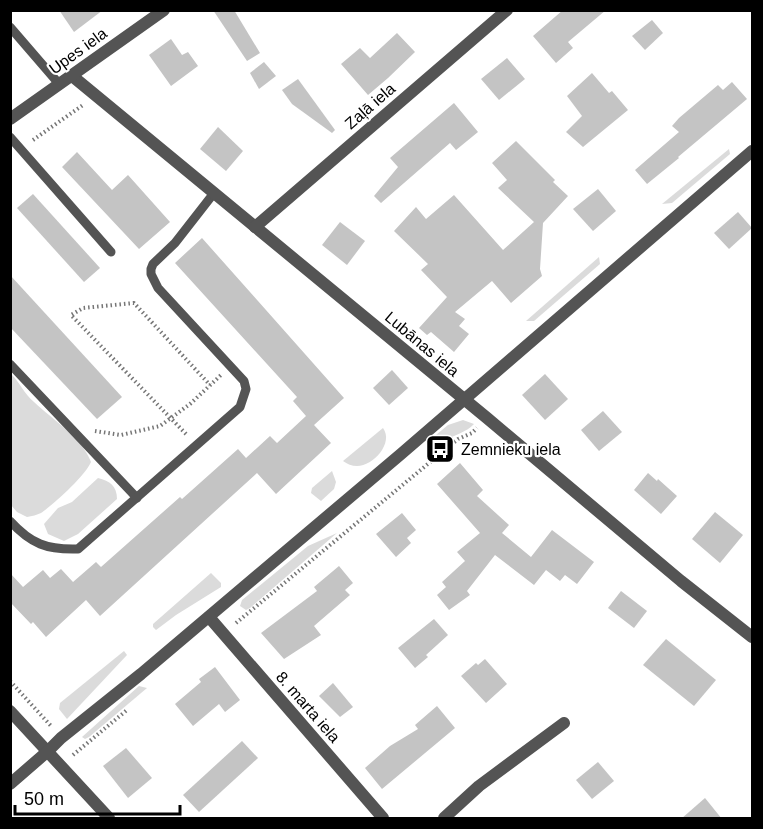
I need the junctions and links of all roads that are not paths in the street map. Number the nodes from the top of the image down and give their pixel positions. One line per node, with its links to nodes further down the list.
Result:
1 (164, 10): 4 (street, Upes iela)
2 (507, 10): 10 (street, Zaļā iela)
3 (10, 27): 5 (lane)
4 (71, 75): 5 (street, Upes iela); 9 (street, Lubānas iela)
5 (60, 85): 6 (street, Upes iela)
6 (10, 119)
7 (10, 137): 11 (lane)
8 (753, 151): 13 (street)
9 (214, 193): 10 (street, Lubānas iela); 14 (lane)
10 (255, 227): 13 (street, Lubānas iela)
11 (111, 252)
12 (10, 364): 14 (lane)
13 (464, 400): 16 (street); 17 (street, Lubānas iela)
14 (137, 498): 15 (lane)
15 (10, 521)
16 (209, 617): 20 (street); 23 (street, 8. marta iela)
17 (753, 637)
18 (10, 711): 20 (street)
19 (564, 723): 24 (street)
20 (48, 751): 21 (street); 22 (street)
21 (10, 784)
22 (109, 819)
23 (383, 819)
24 (444, 819)

